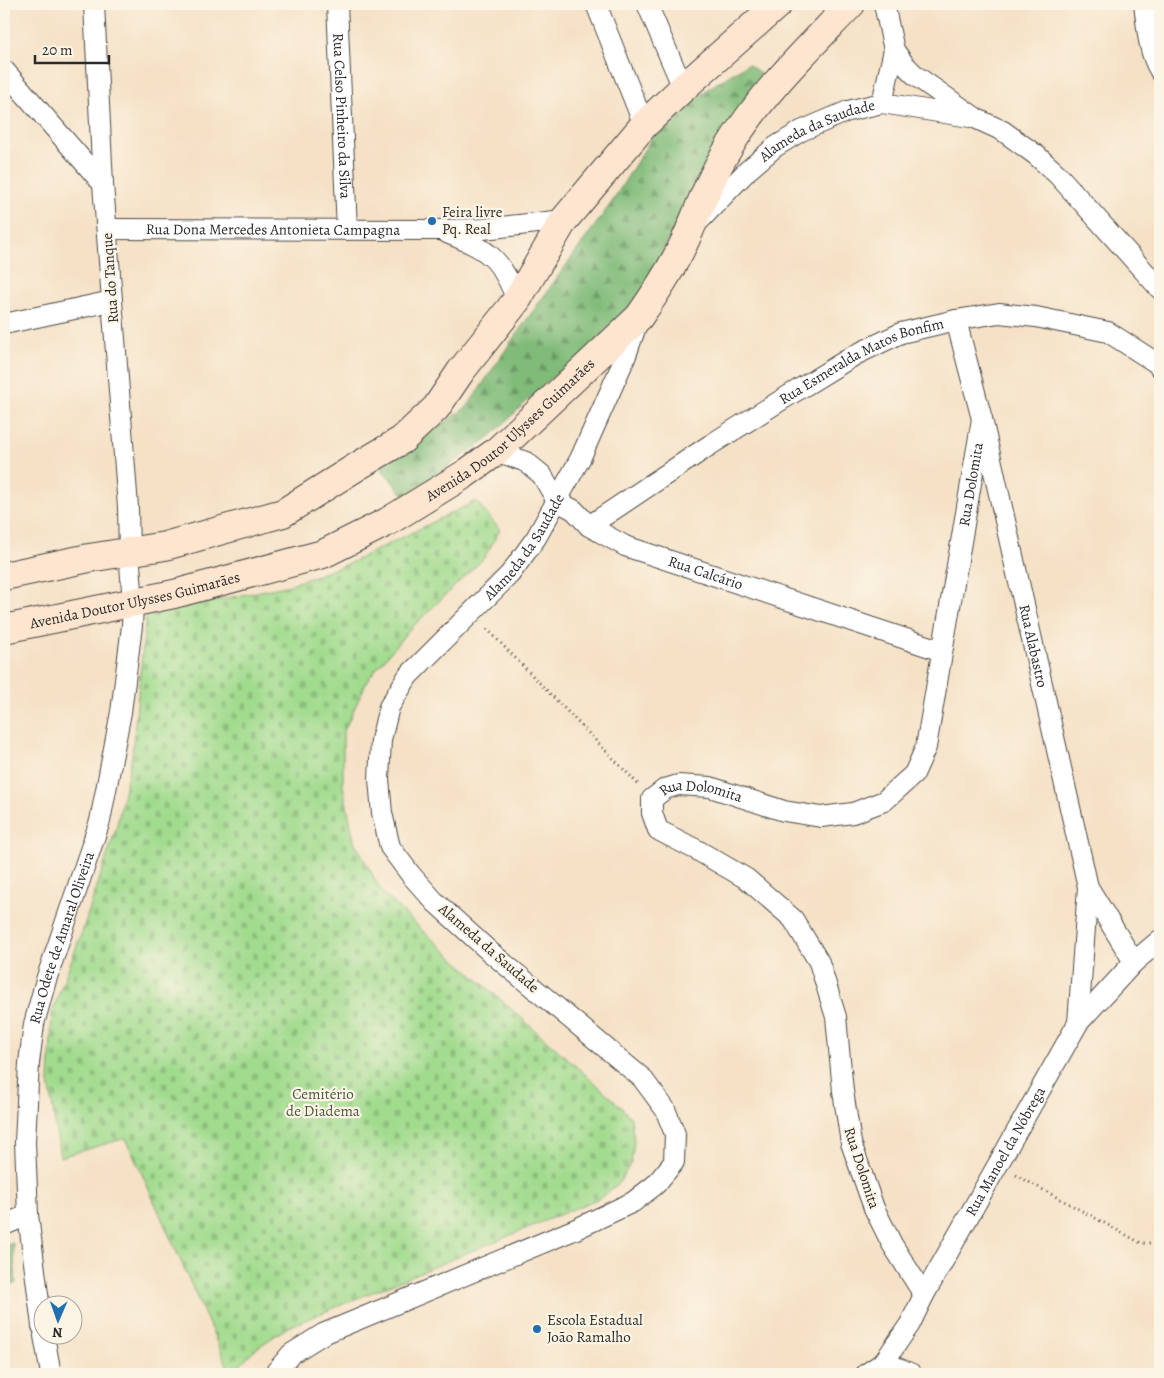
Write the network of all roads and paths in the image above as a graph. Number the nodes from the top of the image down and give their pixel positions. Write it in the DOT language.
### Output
graph roads {
  1 [pos="94,4"];
  2 [pos="338,4"];
  3 [pos="596,4"];
  4 [pos="647,4"];
  5 [pos="778,4"];
  6 [pos="851,4"];
  7 [pos="884,4"];
  8 [pos="1144,4"];
  9 [pos="894,50"];
  10 [pos="4,70"];
  11 [pos="1160,71"];
  12 [pos="683,88"];
  13 [pos="882,103"];
  14 [pos="977,119"];
  15 [pos="644,124"];
  16 [pos="103,184"];
  17 [pos="564,220"];
  18 [pos="107,229"];
  19 [pos="347,230"];
  20 [pos="440,230"];
  21 [pos="688,232"];
  22 [pos="1160,289"];
  23 [pos="517,300"];
  24 [pos="112,301"];
  25 [pos="639,317"];
  26 [pos="956,320"];
  27 [pos="4,324"];
  28 [pos="1160,367"];
  29 [pos="982,419"];
  30 [pos="497,451"];
  31 [pos="557,501"];
  32 [pos="590,526"];
  33 [pos="129,552"];
  34 [pos="4,576"];
  35 [pos="133,603"];
  36 [pos="472,613"];
  37 [pos="4,629"];
  38 [pos="942,651"];
  39 [pos="652,799"];
  40 [pos="1088,887"];
  41 [pos="1160,940"];
  42 [pos="1134,962"];
  43 [pos="1078,1023"];
  44 [pos="997,1164"];
  45 [pos="28,1215"];
  46 [pos="4,1225"];
  47 [pos="1160,1243"];
  48 [pos="924,1294"];
  49 [pos="38,1296"];
  50 [pos="46,1346"];
  51 [pos="884,1362"];
  52 [pos="50,1374"];
  53 [pos="274,1374"];
  54 [pos="866,1374"];
  55 [pos="912,1374"];
  1 -- 16 [label="street, Rua do Tanque"];
  2 -- 19 [label="street, Rua Celso Pinheiro da Silva"];
  3 -- 15 [label="street"];
  4 -- 12 [label="street"];
  5 -- 12 [label="main road"];
  6 -- 21 [label="main road, Avenida Doutor Ulysses Guimarães"];
  7 -- 9 [label="street, Alameda da Saudade"];
  8 -- 11 [label="street"];
  9 -- 13 [label="street"];
  9 -- 14 [label="street, Alameda da Saudade"];
  10 -- 16 [label="street"];
  12 -- 15 [label="main road"];
  13 -- 14 [label="street, Alameda da Saudade"];
  13 -- 21 [label="street, Alameda da Saudade"];
  14 -- 22 [label="street, Alameda da Saudade"];
  15 -- 17 [label="main road"];
  16 -- 18 [label="street, Rua do Tanque"];
  17 -- 20 [label="street, Rua Dona Mercedes Antonieta Campagna"];
  17 -- 23 [label="main road"];
  18 -- 19 [label="street, Rua Dona Mercedes Antonieta Campagna"];
  18 -- 24 [label="street, Rua do Tanque"];
  19 -- 20 [label="street, Rua Dona Mercedes Antonieta Campagna"];
  20 -- 23 [label="street, Rua Dona Mercedes Antonieta Campagna"];
  21 -- 25 [label="main road, Avenida Doutor Ulysses Guimarães"];
  23 -- 33 [label="main road"];
  24 -- 27 [label="street"];
  24 -- 33 [label="street, Rua do Tanque"];
  25 -- 30 [label="main road, Avenida Doutor Ulysses Guimarães"];
  25 -- 31 [label="street, Alameda da Saudade"];
  26 -- 28 [label="street, Rua Esmeralda Matos Bonfim"];
  26 -- 29 [label="street, Rua Alabastro"];
  26 -- 32 [label="street, Rua Esmeralda Matos Bonfim"];
  29 -- 38 [label="street, Rua Dolomita"];
  29 -- 40 [label="street, Rua Alabastro"];
  30 -- 31 [label="street, Rua Calcário"];
  30 -- 35 [label="main road, Avenida Doutor Ulysses Guimarães"];
  31 -- 32 [label="street, Rua Calcário"];
  31 -- 36 [label="street, Alameda da Saudade"];
  32 -- 38 [label="street, Rua Calcário"];
  33 -- 34 [label="main road"];
  33 -- 35 [label="street, Rua Odete de Amaral Oliveira"];
  35 -- 37 [label="main road, Avenida Doutor Ulysses Guimarães"];
  35 -- 45 [label="street, Rua Odete de Amaral Oliveira"];
  36 -- 39 [label="path"];
  36 -- 53 [label="street, Alameda da Saudade"];
  38 -- 39 [label="street, Rua Dolomita"];
  39 -- 48 [label="street, Rua Dolomita"];
  40 -- 42 [label="street, Rua Alabastro"];
  40 -- 43 [label="street"];
  41 -- 42 [label="street, Rua Manoel da Nóbrega"];
  42 -- 43 [label="street, Rua Manoel da Nóbrega"];
  43 -- 44 [label="street, Rua Manoel da Nóbrega"];
  44 -- 47 [label="path"];
  44 -- 48 [label="street, Rua Manoel da Nóbrega"];
  45 -- 46 [label="street"];
  45 -- 49 [label="street, Rua Odete de Amaral Oliveira"];
  48 -- 51 [label="street, Rua Manoel da Nóbrega"];
  50 -- 52 [label="street"];
  51 -- 54 [label="street, Rua Manoel da Nóbrega"];
  51 -- 55 [label="street"];
}
